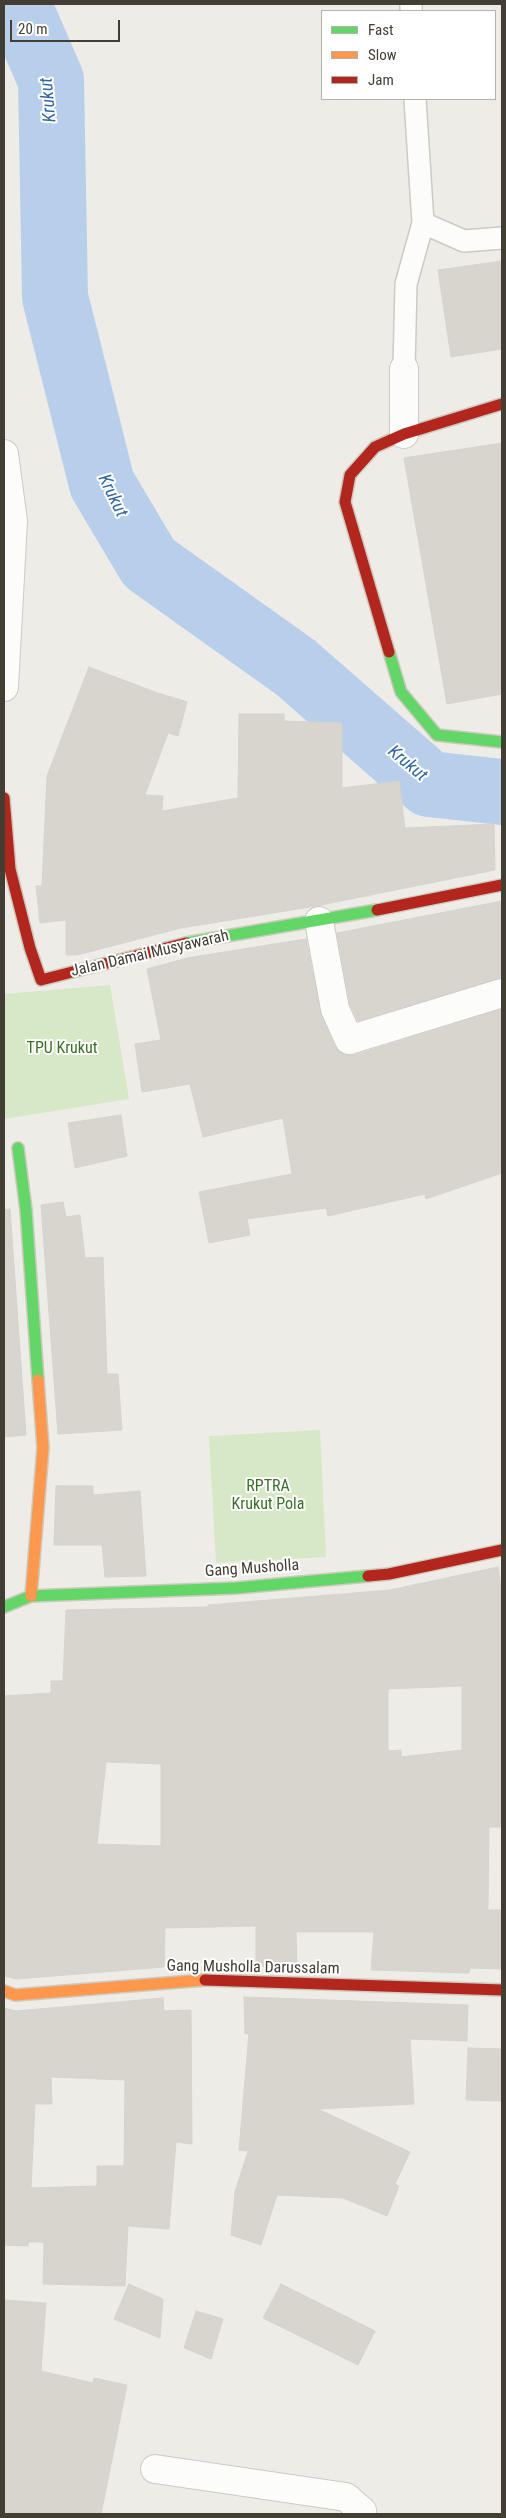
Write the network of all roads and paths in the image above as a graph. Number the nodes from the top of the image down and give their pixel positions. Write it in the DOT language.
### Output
graph roads {
  1 [pos="415,100"];
  2 [pos="423,224"];
  3 [pos="502,238"];
  4 [pos="404,369"];
  5 [pos="502,404"];
  6 [pos="404,434"];
  7 [pos="4,454"];
  8 [pos="8,522"];
  9 [pos="4,687"];
  10 [pos="502,742"];
  11 [pos="4,798"];
  12 [pos="502,885"];
  13 [pos="319,920"];
  14 [pos="502,993"];
  15 [pos="18,1148"];
  16 [pos="502,1550"];
  17 [pos="31,1596"];
  18 [pos="4,1607"];
  19 [pos="502,1990"];
  20 [pos="4,1991"];
  21 [pos="155,2469"];
  22 [pos="361,2514"];
  1 -- 2 [label="lane"];
  2 -- 3 [label="lane"];
  2 -- 4 [label="lane"];
  4 -- 6 [label="street"];
  5 -- 6 [label="street"];
  6 -- 10 [label="street"];
  7 -- 8 [label="street"];
  8 -- 9 [label="street"];
  11 -- 13 [label="street, Jalan Damai Musyawarah"];
  12 -- 13 [label="street, Jalan Damai Musyawarah"];
  13 -- 14 [label="street"];
  15 -- 17 [label="street"];
  16 -- 17 [label="street, Gang Musholla"];
  17 -- 18 [label="street, Gang Musholla"];
  19 -- 20 [label="street, Gang Musholla Darussalam"];
  21 -- 22 [label="street"];
}
